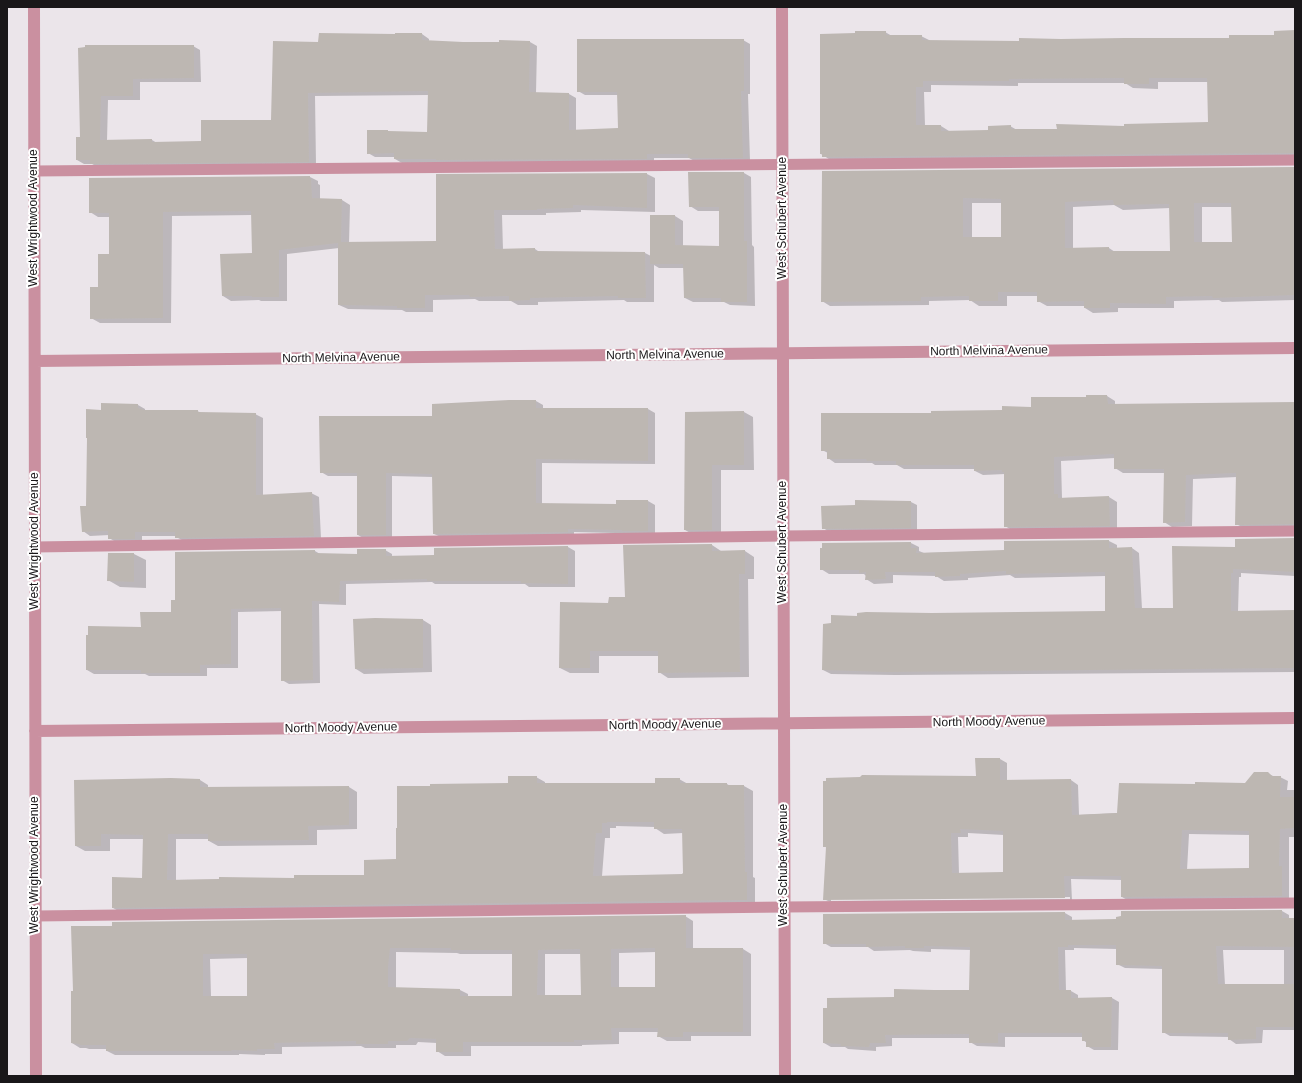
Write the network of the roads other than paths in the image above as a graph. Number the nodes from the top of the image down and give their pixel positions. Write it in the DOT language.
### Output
graph roads {
  1 [pos="34,7"];
  2 [pos="782,7"];
  3 [pos="1295,160"];
  4 [pos="783,165"];
  5 [pos="34,171"];
  6 [pos="1295,348"];
  7 [pos="783,353"];
  8 [pos="35,361"];
  9 [pos="1295,531"];
  10 [pos="783,536"];
  11 [pos="35,546"];
  12 [pos="1295,718"];
  13 [pos="784,724"];
  14 [pos="35,731"];
  15 [pos="1295,903"];
  16 [pos="784,907"];
  17 [pos="36,916"];
  18 [pos="36,1076"];
  19 [pos="785,1076"];
  1 -- 5 [label="street, West Wrightwood Avenue"];
  2 -- 4 [label="street, West Schubert Avenue"];
  3 -- 4 [label="lane"];
  4 -- 5 [label="lane"];
  4 -- 7 [label="street, West Schubert Avenue"];
  5 -- 8 [label="street, West Wrightwood Avenue"];
  6 -- 7 [label="street, North Melvina Avenue"];
  7 -- 8 [label="street, North Melvina Avenue"];
  7 -- 10 [label="street, West Schubert Avenue"];
  8 -- 11 [label="street, West Wrightwood Avenue"];
  9 -- 10 [label="lane"];
  10 -- 11 [label="lane"];
  10 -- 13 [label="street, West Schubert Avenue"];
  11 -- 14 [label="street, West Wrightwood Avenue"];
  12 -- 13 [label="street, North Moody Avenue"];
  13 -- 14 [label="street, North Moody Avenue"];
  13 -- 16 [label="street, West Schubert Avenue"];
  14 -- 17 [label="street, West Wrightwood Avenue"];
  15 -- 16 [label="lane"];
  16 -- 17 [label="lane"];
  16 -- 19 [label="street, West Schubert Avenue"];
  17 -- 18 [label="street, West Wrightwood Avenue"];
}
